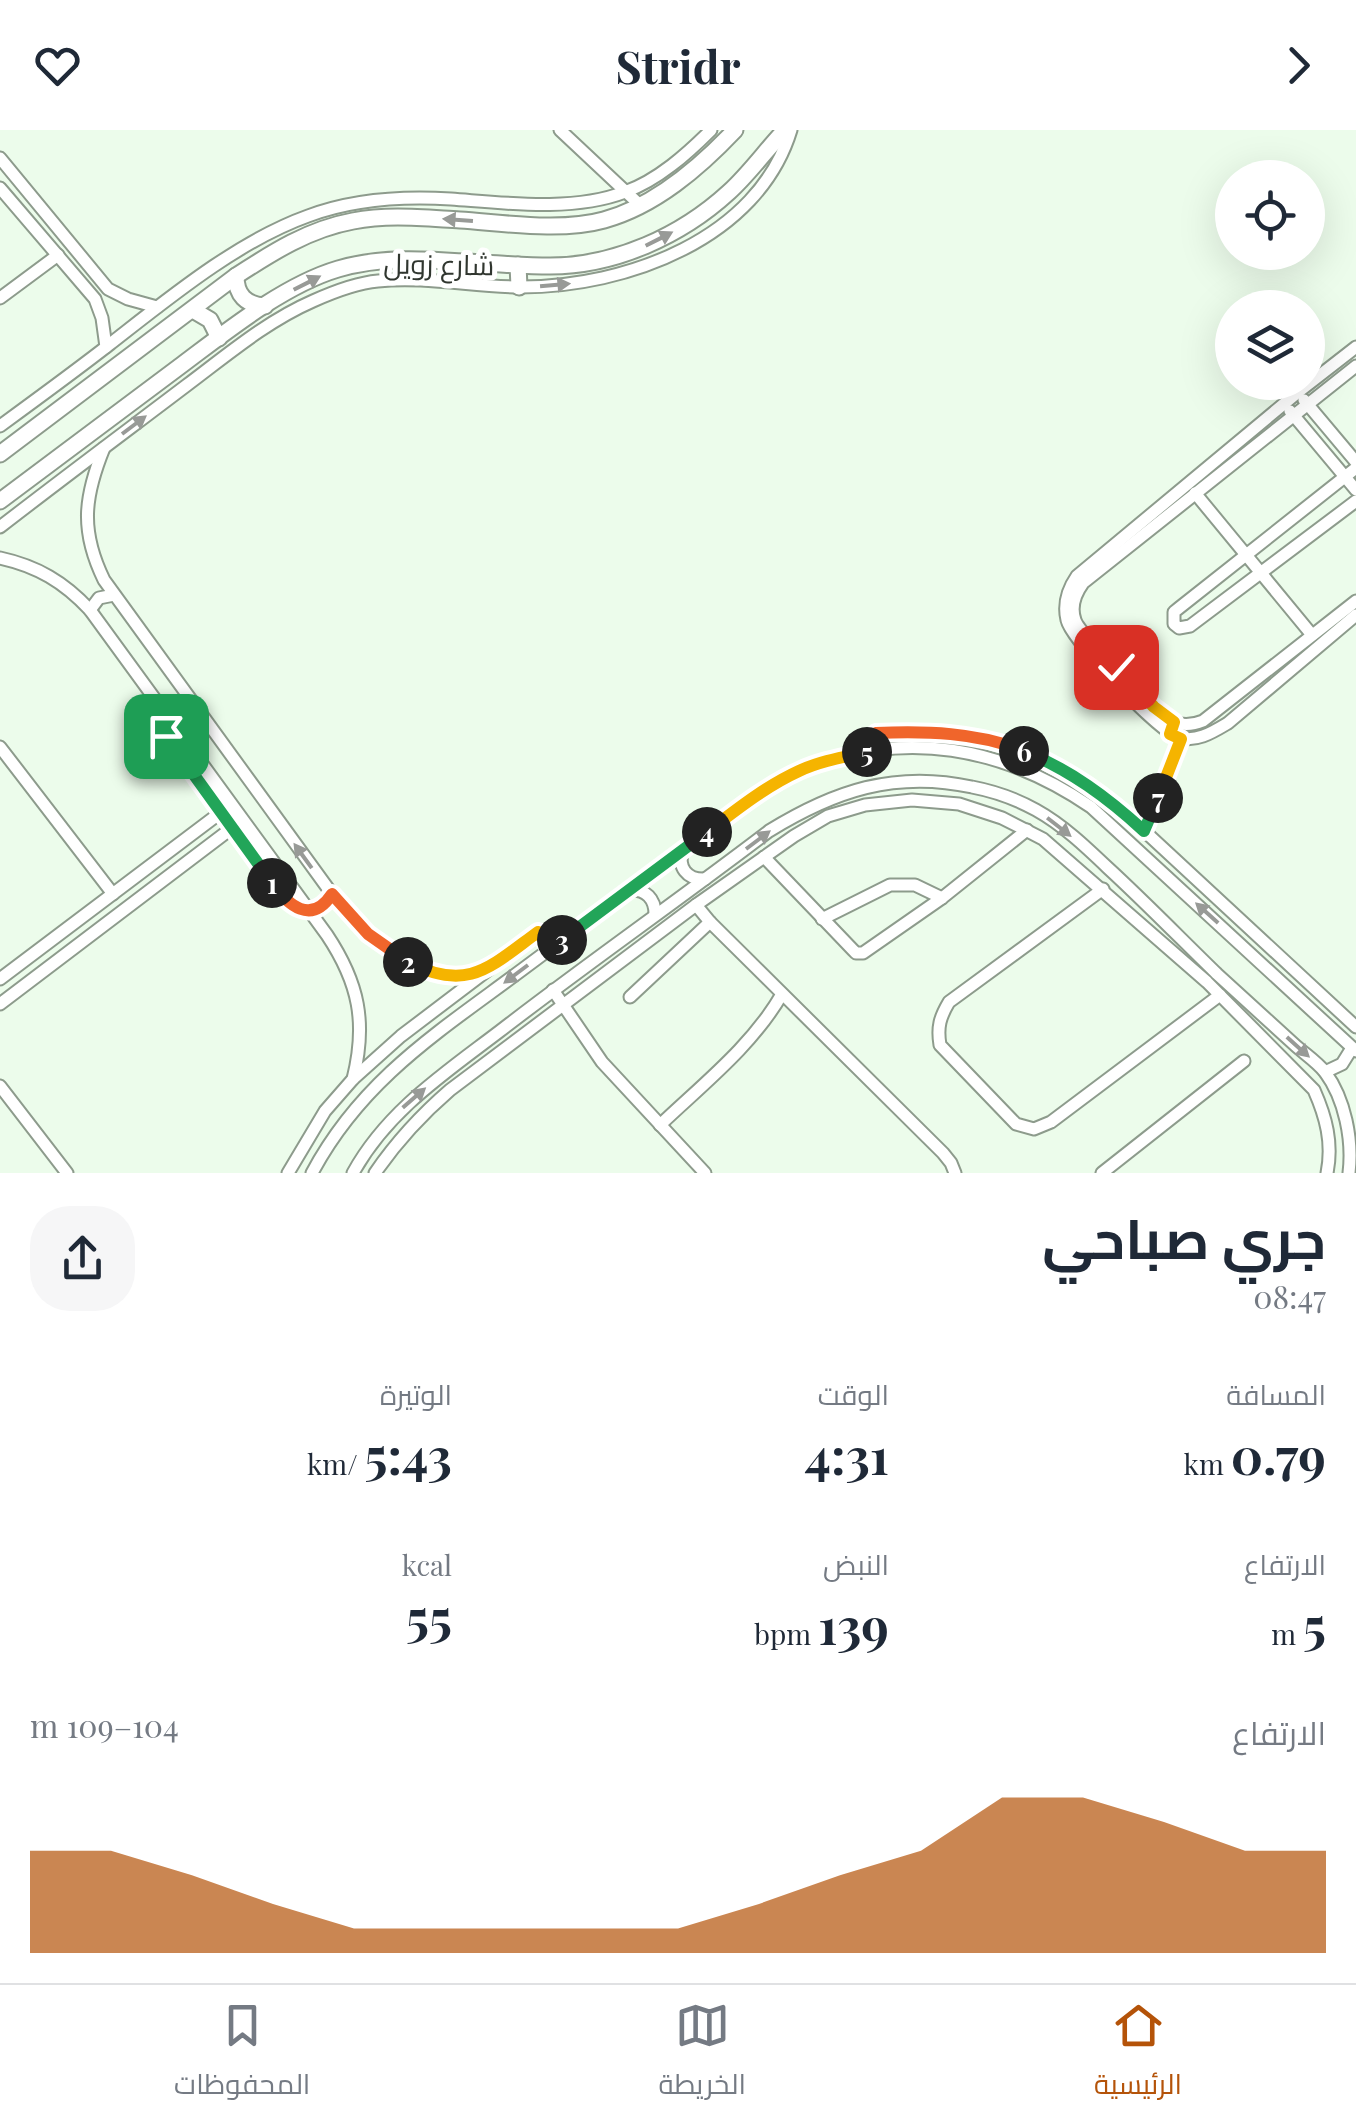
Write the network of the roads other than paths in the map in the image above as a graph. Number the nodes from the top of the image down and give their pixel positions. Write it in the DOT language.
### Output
graph roads {
  1 [pos="560,130"];
  2 [pos="711,130"];
  3 [pos="735,130"];
  4 [pos="788,130"];
  5 [pos="0,158"];
  6 [pos="0,188"];
  7 [pos="626,192"];
  8 [pos="401,198"];
  9 [pos="640,206"];
  10 [pos="401,217"];
  11 [pos="279,227"];
  12 [pos="290,243"];
  13 [pos="58,256"];
  14 [pos="518,265"];
  15 [pos="236,276"];
  16 [pos="519,287"];
  17 [pos="108,289"];
  18 [pos="0,298"];
  19 [pos="95,299"];
  20 [pos="265,306"];
  21 [pos="157,307"];
  22 [pos="193,310"];
  23 [pos="247,318"];
  24 [pos="258,332"];
  25 [pos="219,338"];
  26 [pos="106,347"];
  27 [pos="1356,347"];
  28 [pos="1356,366"];
  29 [pos="1325,371"];
  30 [pos="1289,400"];
  31 [pos="1303,400"];
  32 [pos="1284,404"];
  33 [pos="1307,404"];
  34 [pos="1294,416"];
  35 [pos="0,426"];
  36 [pos="105,447"];
  37 [pos="0,454"];
  38 [pos="1227,461"];
  39 [pos="1356,465"];
  40 [pos="1345,477"];
  41 [pos="1356,490"];
  42 [pos="1195,493"];
  43 [pos="0,501"];
  44 [pos="1356,501"];
  45 [pos="1165,511"];
  46 [pos="0,526"];
  47 [pos="1245,554"];
  48 [pos="0,558"];
  49 [pos="1261,573"];
  50 [pos="114,595"];
  51 [pos="1355,608"];
  52 [pos="90,610"];
  53 [pos="1312,635"];
  54 [pos="1267,680"];
  55 [pos="1218,710"];
  56 [pos="168,716"];
  57 [pos="1204,721"];
  58 [pos="1228,722"];
  59 [pos="1175,732"];
  60 [pos="1210,734"];
  61 [pos="0,747"];
  62 [pos="878,750"];
  63 [pos="220,813"];
  64 [pos="232,828"];
  65 [pos="1028,830"];
  66 [pos="1144,831"];
  67 [pos="683,850"];
  68 [pos="764,857"];
  69 [pos="707,878"];
  70 [pos="1103,889"];
  71 [pos="630,890"];
  72 [pos="113,894"];
  73 [pos="332,894"];
  74 [pos="942,898"];
  75 [pos="696,906"];
  76 [pos="310,911"];
  77 [pos="655,914"];
  78 [pos="822,919"];
  79 [pos="710,922"];
  80 [pos="1246,926"];
  81 [pos="1233,936"];
  82 [pos="550,949"];
  83 [pos="490,967"];
  84 [pos="1212,978"];
  85 [pos="0,980"];
  86 [pos="553,990"];
  87 [pos="782,994"];
  88 [pos="1220,995"];
  89 [pos="630,996"];
  90 [pos="0,1004"];
  91 [pos="565,1004"];
  92 [pos="1356,1026"];
  93 [pos="1354,1049"];
  94 [pos="1244,1061"];
  95 [pos="1324,1072"];
  96 [pos="353,1079"];
  97 [pos="0,1086"];
  98 [pos="660,1125"];
  99 [pos="67,1173"];
  100 [pos="288,1173"];
  101 [pos="312,1173"];
  102 [pos="353,1173"];
  103 [pos="376,1173"];
  104 [pos="704,1173"];
  105 [pos="955,1173"];
  106 [pos="1102,1173"];
  107 [pos="1328,1173"];
  108 [pos="1349,1173"];
  1 -- 7 [label="street"];
  2 -- 7 [label="street"];
  3 -- 9 [label="main road, شارع زويل"];
  14 -- 4 [label="main road, شارع زويل, one-way"];
  16 -- 4 [label="street, one-way"];
  5 -- 17 [label="street"];
  6 -- 13 [label="street"];
  7 -- 8 [label="street"];
  7 -- 9 [label="street"];
  8 -- 10 [label="main road"];
  8 -- 11 [label="street"];
  9 -- 10 [label="main road, شارع زويل, one-way"];
  10 -- 12 [label="main road, شارع زويل"];
  11 -- 12 [label="main road"];
  11 -- 21 [label="street"];
  12 -- 15 [label="main road, شارع زويل"];
  13 -- 18 [label="street"];
  13 -- 19 [label="street"];
  14 -- 16 [label="main road"];
  20 -- 14 [label="main road, شارع زويل, one-way"];
  15 -- 20 [label="main road"];
  15 -- 22 [label="main road, شارع زويل"];
  16 -- 24 [label="street"];
  17 -- 19 [label="street"];
  17 -- 21 [label="street"];
  19 -- 26 [label="street"];
  20 -- 23 [label="main road, شارع زويل"];
  21 -- 26 [label="street"];
  22 -- 25 [label="main road"];
  22 -- 37 [label="main road, شارع زويل"];
  23 -- 24 [label="main road"];
  23 -- 25 [label="main road, شارع زويل"];
  36 -- 24 [label="street, one-way"];
  25 -- 43 [label="main road, شارع زويل"];
  26 -- 35 [label="street"];
  27 -- 29 [label="street"];
  28 -- 33 [label="street"];
  30 -- 32 [label="street"];
  31 -- 33 [label="street"];
  32 -- 34 [label="street"];
  32 -- 38 [label="street"];
  33 -- 34 [label="street"];
  33 -- 39 [label="street"];
  34 -- 38 [label="street"];
  34 -- 40 [label="street"];
  36 -- 46 [label="street"];
  36 -- 50 [label="street"];
  38 -- 42 [label="street"];
  38 -- 45 [label="street"];
  39 -- 40 [label="street"];
  40 -- 41 [label="street"];
  40 -- 47 [label="street"];
  42 -- 45 [label="street"];
  42 -- 47 [label="street"];
  44 -- 49 [label="street"];
  45 -- 59 [label="street"];
  47 -- 49 [label="street"];
  47 -- 49 [label="street"];
  48 -- 52 [label="street"];
  49 -- 53 [label="street"];
  50 -- 52 [label="street"];
  73 -- 50 [label="street, one-way"];
  51 -- 53 [label="street"];
  51 -- 54 [label="street"];
  52 -- 56 [label="street"];
  53 -- 54 [label="street"];
  54 -- 55 [label="street"];
  54 -- 58 [label="street"];
  55 -- 57 [label="street"];
  55 -- 58 [label="street"];
  56 -- 63 [label="street"];
  56 -- 76 [label="street"];
  57 -- 59 [label="street"];
  57 -- 60 [label="street"];
  58 -- 60 [label="street"];
  59 -- 60 [label="street"];
  59 -- 66 [label="street"];
  61 -- 72 [label="street"];
  62 -- 66 [label="street"];
  62 -- 67 [label="street"];
  81 -- 62 [label="street, one-way"];
  63 -- 64 [label="street"];
  63 -- 72 [label="street"];
  64 -- 76 [label="street"];
  64 -- 90 [label="street"];
  65 -- 68 [label="street"];
  65 -- 70 [label="street"];
  65 -- 74 [label="street"];
  66 -- 80 [label="street"];
  67 -- 69 [label="street"];
  67 -- 71 [label="street"];
  68 -- 75 [label="street"];
  68 -- 78 [label="street"];
  69 -- 77 [label="street"];
  69 -- 84 [label="street, one-way"];
  70 -- 84 [label="street"];
  70 -- 88 [label="street"];
  71 -- 77 [label="street"];
  71 -- 82 [label="street"];
  72 -- 85 [label="street"];
  73 -- 76 [label="street"];
  73 -- 83 [label="street"];
  74 -- 78 [label="street"];
  74 -- 78 [label="street"];
  75 -- 79 [label="street"];
  75 -- 91 [label="street"];
  76 -- 96 [label="street"];
  77 -- 86 [label="street"];
  79 -- 87 [label="street"];
  79 -- 89 [label="street"];
  80 -- 81 [label="street"];
  80 -- 92 [label="street"];
  81 -- 93 [label="street"];
  82 -- 83 [label="street"];
  82 -- 101 [label="street, one-way"];
  83 -- 96 [label="street"];
  84 -- 88 [label="street"];
  84 -- 95 [label="street, one-way"];
  86 -- 91 [label="street"];
  102 -- 86 [label="street, one-way"];
  87 -- 98 [label="street"];
  87 -- 105 [label="street"];
  88 -- 107 [label="street"];
  91 -- 98 [label="street"];
  91 -- 103 [label="street"];
  93 -- 95 [label="street"];
  94 -- 106 [label="street"];
  95 -- 108 [label="street"];
  96 -- 100 [label="street"];
  97 -- 99 [label="street"];
  98 -- 104 [label="street"];
}
